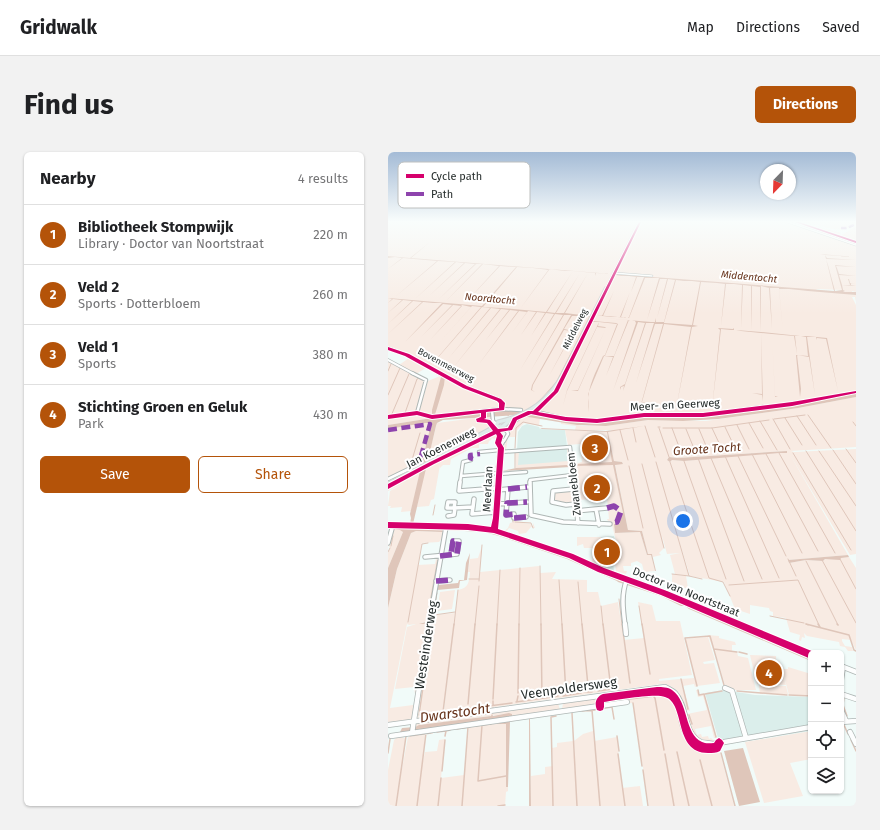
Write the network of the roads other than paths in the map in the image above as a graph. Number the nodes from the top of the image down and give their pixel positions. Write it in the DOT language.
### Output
graph roads {
  1 [pos="623,253"];
  2 [pos="613,273"];
  3 [pos="652,276"];
  4 [pos="388,348"];
  5 [pos="388,360"];
  6 [pos="763,407"];
  7 [pos="502,408"];
  8 [pos="520,410"];
  9 [pos="492,411"];
  10 [pos="526,412"];
  11 [pos="417,413"];
  12 [pos="520,415"];
  13 [pos="388,418"];
  14 [pos="502,426"];
  15 [pos="500,450"];
  16 [pos="479,452"];
  17 [pos="471,460"];
  18 [pos="419,464"];
  19 [pos="526,472"];
  20 [pos="499,474"];
  21 [pos="573,475"];
  22 [pos="461,476"];
  23 [pos="388,480"];
  24 [pos="388,484"];
  25 [pos="527,487"];
  26 [pos="498,489"];
  27 [pos="508,489"];
  28 [pos="574,489"];
  29 [pos="474,499"];
  30 [pos="527,502"];
  31 [pos="507,503"];
  32 [pos="497,504"];
  33 [pos="576,504"];
  34 [pos="473,507"];
  35 [pos="607,508"];
  36 [pos="596,509"];
  37 [pos="576,510"];
  38 [pos="496,512"];
  39 [pos="448,516"];
  40 [pos="526,517"];
  41 [pos="578,523"];
  42 [pos="610,524"];
  43 [pos="388,525"];
  44 [pos="599,525"];
  45 [pos="392,527"];
  46 [pos="446,528"];
  47 [pos="494,530"];
  48 [pos="388,543"];
  49 [pos="451,554"];
  50 [pos="440,556"];
  51 [pos="425,557"];
  52 [pos="450,580"];
  53 [pos="626,581"];
  54 [pos="436,582"];
  55 [pos="626,634"];
  56 [pos="808,654"];
  57 [pos="844,670"];
  58 [pos="856,672"];
  59 [pos="725,688"];
  60 [pos="844,695"];
  61 [pos="856,699"];
  62 [pos="627,702"];
  63 [pos="414,721"];
  64 [pos="844,721"];
  65 [pos="856,721"];
  66 [pos="388,725"];
  67 [pos="808,728"];
  68 [pos="412,730"];
  69 [pos="850,732"];
  70 [pos="391,736"];
  71 [pos="746,738"];
  72 [pos="856,744"];
  1 -- 2 [label="main road, Middelweg"];
  2 -- 3 [label="street"];
  2 -- 10 [label="main road, Middelweg"];
  4 -- 7 [label="street, Bovenmeerweg"];
  5 -- 11 [label="street"];
  6 -- 10 [label="street, Meer- en Geerweg"];
  7 -- 8 [label="street"];
  7 -- 9 [label="street"];
  9 -- 11 [label="street"];
  9 -- 14 [label="street, Meerlaan"];
  10 -- 12 [label="main road, Middelweg"];
  11 -- 13 [label="street"];
  12 -- 14 [label="main road, Middelweg"];
  12 -- 14 [label="street"];
  14 -- 15 [label="street, Meerlaan"];
  14 -- 24 [label="main road, Jan Koenenweg"];
  15 -- 16 [label="street"];
  15 -- 20 [label="street, Meerlaan"];
  15 -- 21 [label="street, Zwanebloem"];
  17 -- 22 [label="street"];
  18 -- 23 [label="street, Jan Koenenweg"];
  19 -- 20 [label="street"];
  20 -- 22 [label="street"];
  20 -- 26 [label="street, Meerlaan"];
  21 -- 28 [label="street, Zwanebloem"];
  21 -- 41 [label="street"];
  22 -- 26 [label="street"];
  25 -- 27 [label="street"];
  26 -- 27 [label="street"];
  26 -- 32 [label="street, Meerlaan"];
  27 -- 31 [label="street"];
  28 -- 33 [label="street, Zwanebloem"];
  28 -- 33 [label="street"];
  29 -- 34 [label="street"];
  30 -- 31 [label="street"];
  31 -- 32 [label="street"];
  31 -- 40 [label="street"];
  32 -- 38 [label="street, Meerlaan"];
  33 -- 37 [label="street, Zwanebloem"];
  34 -- 38 [label="street"];
  34 -- 39 [label="street"];
  35 -- 36 [label="street"];
  36 -- 37 [label="street"];
  36 -- 44 [label="street"];
  37 -- 41 [label="street, Zwanebloem"];
  38 -- 47 [label="street, Meerlaan"];
  41 -- 44 [label="street"];
  42 -- 44 [label="street"];
  43 -- 45 [label="street, Doctor van Noortstraat"];
  45 -- 46 [label="street, Doctor van Noortstraat"];
  45 -- 48 [label="street"];
  46 -- 47 [label="street, Doctor van Noortstraat"];
  46 -- 50 [label="street, Westeinderweg"];
  47 -- 53 [label="street, Doctor van Noortstraat"];
  49 -- 50 [label="street"];
  50 -- 51 [label="street"];
  50 -- 54 [label="street, Westeinderweg"];
  52 -- 54 [label="street"];
  53 -- 55 [label="street"];
  53 -- 56 [label="street, Doctor van Noortstraat"];
  54 -- 63 [label="street, Westeinderweg"];
  57 -- 58 [label="street"];
  59 -- 71 [label="street"];
  60 -- 61 [label="street"];
  62 -- 68 [label="street"];
  63 -- 66 [label="street, Veenpoldersweg"];
  63 -- 68 [label="street, Westeinderweg"];
  63 -- 71 [label="street, Veenpoldersweg"];
  64 -- 65 [label="street"];
  67 -- 71 [label="street, Veenpoldersweg"];
  68 -- 70 [label="street"];
  69 -- 72 [label="street"];
}
